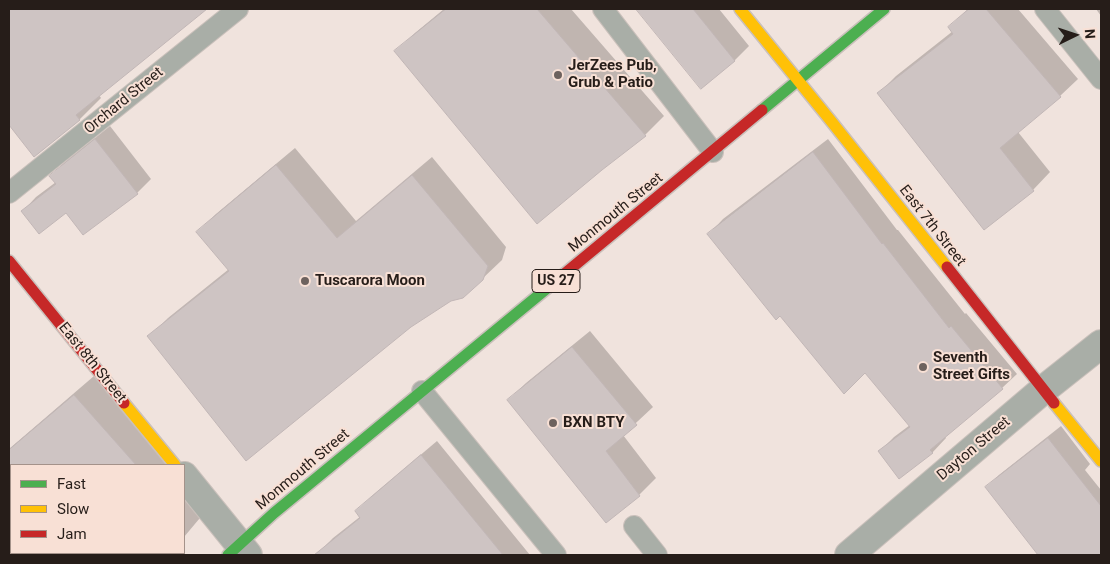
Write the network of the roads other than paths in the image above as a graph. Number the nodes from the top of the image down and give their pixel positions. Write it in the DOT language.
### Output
graph roads {
  1 [pos="238,9"];
  2 [pos="603,9"];
  3 [pos="740,9"];
  4 [pos="884,9"];
  5 [pos="1045,9"];
  6 [pos="1101,79"];
  7 [pos="800,80"];
  8 [pos="713,152"];
  9 [pos="9,193"];
  10 [pos="9,261"];
  11 [pos="1101,344"];
  12 [pos="1043,390"];
  13 [pos="422,391"];
  14 [pos="1101,461"];
  15 [pos="174,464"];
  16 [pos="185,477"];
  17 [pos="634,526"];
  18 [pos="238,551"];
  19 [pos="852,554"];
  20 [pos="556,555"];
  21 [pos="657,555"];
  1 -- 9 [label="lane, Orchard Street"];
  2 -- 8 [label="lane"];
  3 -- 7 [label="street, East 7th Street"];
  4 -- 7 [label="street, Monmouth Street / US 27"];
  5 -- 6 [label="lane"];
  7 -- 8 [label="street, Monmouth Street / US 27"];
  7 -- 12 [label="street, East 7th Street"];
  8 -- 13 [label="street, Monmouth Street / US 27"];
  10 -- 15 [label="street, East 8th Street"];
  11 -- 12 [label="street, Dayton Street"];
  12 -- 14 [label="street, East 7th Street"];
  12 -- 19 [label="street, Dayton Street"];
  13 -- 18 [label="street, Monmouth Street / US 27"];
  13 -- 20 [label="lane"];
  16 -- 18 [label="street"];
  17 -- 21 [label="lane"];
}
